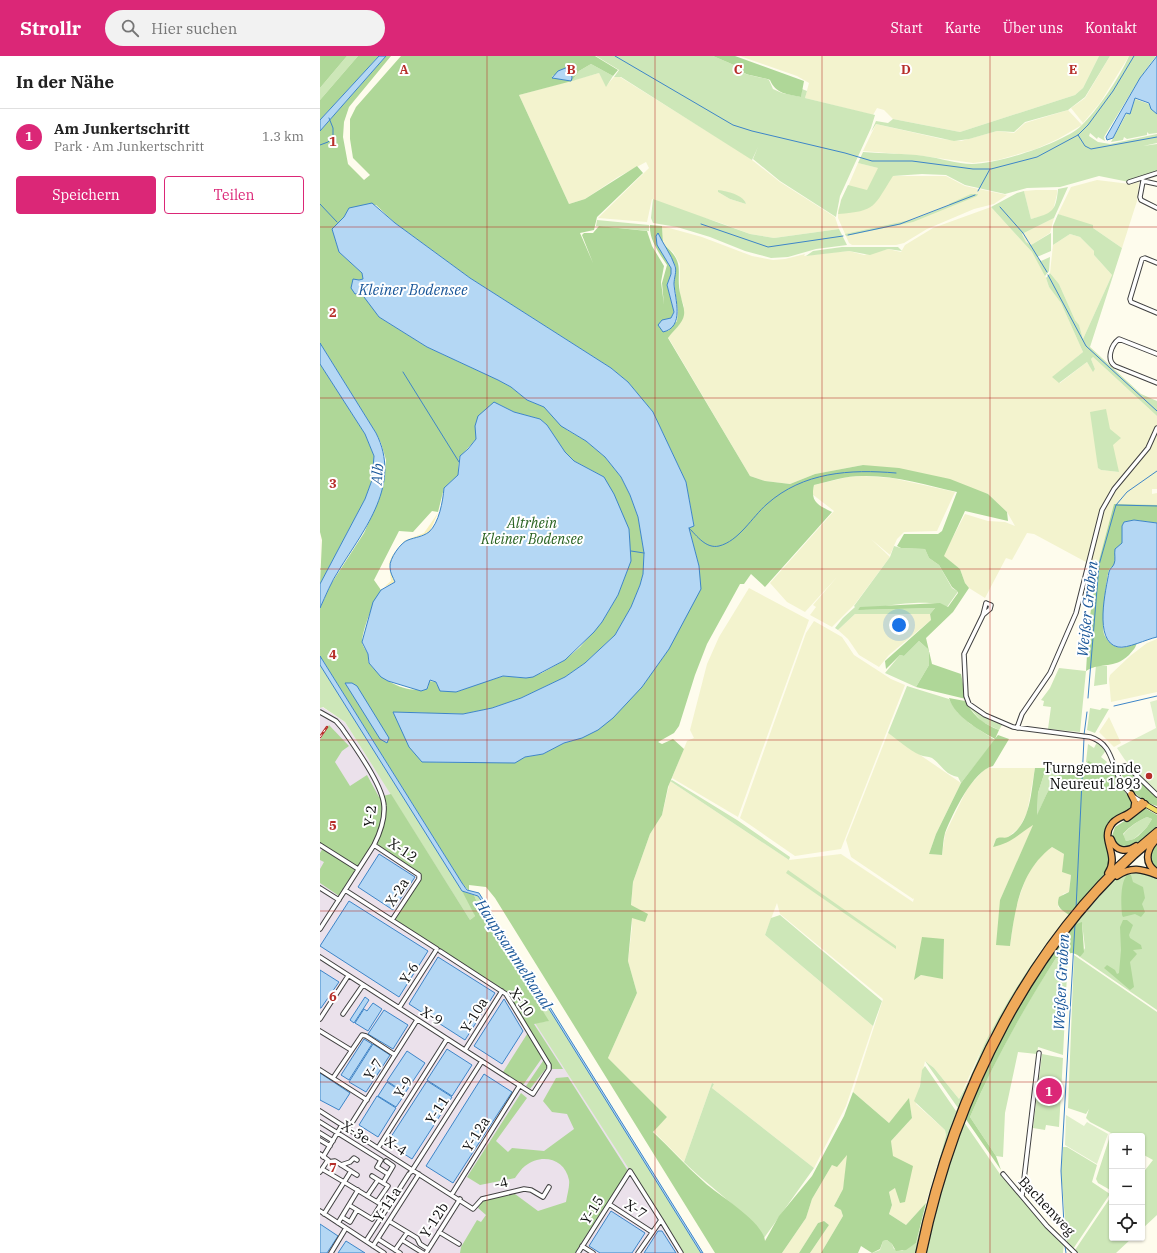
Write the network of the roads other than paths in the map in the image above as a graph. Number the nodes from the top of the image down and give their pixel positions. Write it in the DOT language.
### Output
graph roads {
  1 [pos="1157,173"];
  2 [pos="1129,182"];
  3 [pos="1157,184"];
  4 [pos="1157,208"];
  5 [pos="1157,263"];
  6 [pos="1157,313"];
  7 [pos="1157,354"];
  8 [pos="1157,384"];
  9 [pos="1157,428"];
  10 [pos="983,615"];
  11 [pos="320,712"];
  12 [pos="1017,728"];
  13 [pos="1116,768"];
  14 [pos="1131,794"];
  15 [pos="1157,795"];
  16 [pos="1143,803"];
  17 [pos="1134,809"];
  18 [pos="1157,811"];
  19 [pos="1157,831"];
  20 [pos="1157,837"];
  21 [pos="1146,840"];
  22 [pos="374,844"];
  23 [pos="320,845"];
  24 [pos="358,869"];
  25 [pos="1157,874"];
  26 [pos="419,875"];
  27 [pos="1104,884"];
  28 [pos="320,888"];
  29 [pos="345,890"];
  30 [pos="339,900"];
  31 [pos="392,920"];
  32 [pos="320,929"];
  33 [pos="438,950"];
  34 [pos="320,957"];
  35 [pos="348,976"];
  36 [pos="363,985"];
  37 [pos="502,991"];
  38 [pos="399,1008"];
  39 [pos="343,1014"];
  40 [pos="320,1019"];
  41 [pos="418,1020"];
  42 [pos="320,1031"];
  43 [pos="447,1039"];
  44 [pos="351,1050"];
  45 [pos="465,1050"];
  46 [pos="1039,1053"];
  47 [pos="395,1055"];
  48 [pos="482,1061"];
  49 [pos="320,1070"];
  50 [pos="333,1078"];
  51 [pos="520,1085"];
  52 [pos="533,1094"];
  53 [pos="367,1100"];
  54 [pos="320,1111"];
  55 [pos="320,1122"];
  56 [pos="342,1126"];
  57 [pos="348,1129"];
  58 [pos="320,1133"];
  59 [pos="338,1133"];
  60 [pos="320,1140"];
  61 [pos="333,1141"];
  62 [pos="330,1146"];
  63 [pos="378,1148"];
  64 [pos="322,1156"];
  65 [pos="357,1160"];
  66 [pos="328,1161"];
  67 [pos="386,1161"];
  68 [pos="341,1165"];
  69 [pos="321,1170"];
  70 [pos="351,1171"];
  71 [pos="410,1172"];
  72 [pos="388,1174"];
  73 [pos="418,1174"];
  74 [pos="1003,1174"];
  75 [pos="357,1176"];
  76 [pos="372,1176"];
  77 [pos="378,1180"];
  78 [pos="344,1182"];
  79 [pos="383,1183"];
  80 [pos="549,1187"];
  81 [pos="358,1190"];
  82 [pos="452,1194"];
  83 [pos="367,1196"];
  84 [pos="1022,1196"];
  85 [pos="460,1200"];
  86 [pos="379,1203"];
  87 [pos="609,1204"];
  88 [pos="349,1205"];
  89 [pos="387,1208"];
  90 [pos="357,1210"];
  91 [pos="320,1211"];
  92 [pos="324,1214"];
  93 [pos="342,1216"];
  94 [pos="372,1219"];
  95 [pos="389,1221"];
  96 [pos="660,1221"];
  97 [pos="338,1223"];
  98 [pos="377,1224"];
  99 [pos="346,1228"];
  100 [pos="439,1232"];
  101 [pos="652,1232"];
  102 [pos="407,1233"];
  103 [pos="378,1239"];
  104 [pos="402,1240"];
  105 [pos="366,1241"];
  106 [pos="458,1244"];
  107 [pos="373,1246"];
  108 [pos="582,1246"];
  109 [pos="395,1250"];
  110 [pos="426,1252"];
  111 [pos="922,1252"];
  112 [pos="331,1253"];
  113 [pos="384,1253"];
  114 [pos="400,1253"];
  115 [pos="578,1253"];
  116 [pos="593,1253"];
  117 [pos="638,1253"];
  118 [pos="681,1253"];
  119 [pos="1075,1253"];
  1 -- 2 [label="street"];
  3 -- 4 [label="street"];
  5 -- 6 [label="street"];
  7 -- 8 [label="street"];
  9 -- 12 [label="street"];
  10 -- 12 [label="street"];
  11 -- 22 [label="street, Y-2"];
  12 -- 13 [label="street"];
  13 -- 14 [label="street"];
  13 -- 15 [label="street"];
  14 -- 16 [label="street"];
  14 -- 17 [label="highway"];
  16 -- 17 [label="highway"];
  16 -- 18 [label="main road"];
  16 -- 21 [label="highway"];
  17 -- 27 [label="highway"];
  19 -- 21 [label="highway"];
  20 -- 25 [label="highway"];
  20 -- 27 [label="highway"];
  21 -- 27 [label="highway"];
  22 -- 24 [label="street, Y-2"];
  22 -- 26 [label="street, X-12"];
  23 -- 24 [label="street"];
  24 -- 29 [label="street, Y-2"];
  25 -- 27 [label="highway"];
  26 -- 31 [label="street, X-2a"];
  27 -- 111 [label="highway"];
  28 -- 30 [label="street"];
  29 -- 30 [label="street, Y-2"];
  29 -- 31 [label="street, X-10"];
  30 -- 32 [label="street, Y-2"];
  31 -- 33 [label="street, X-10"];
  33 -- 37 [label="street, X-10"];
  33 -- 38 [label="street, Y-6"];
  34 -- 35 [label="street, X-9"];
  35 -- 36 [label="street, X-9"];
  35 -- 40 [label="street"];
  36 -- 38 [label="street, X-9"];
  36 -- 39 [label="street"];
  37 -- 45 [label="street, Y-10a"];
  37 -- 52 [label="street, X-10"];
  38 -- 41 [label="street, X-9"];
  41 -- 43 [label="street, X-9"];
  41 -- 47 [label="street, Y-7"];
  42 -- 44 [label="street"];
  43 -- 45 [label="street, X-9"];
  43 -- 63 [label="street, Y-9"];
  44 -- 47 [label="street"];
  44 -- 50 [label="street"];
  45 -- 48 [label="street, X-9"];
  46 -- 84 [label="street"];
  47 -- 53 [label="street, Y-7"];
  48 -- 51 [label="street, X-9"];
  48 -- 71 [label="street, Y-11"];
  49 -- 50 [label="street"];
  50 -- 53 [label="street"];
  51 -- 52 [label="street, X-9"];
  51 -- 82 [label="street, Y-12a"];
  53 -- 57 [label="street, Y-7"];
  54 -- 56 [label="street, X-4"];
  55 -- 59 [label="street, X-3e"];
  56 -- 57 [label="street, X-4"];
  56 -- 59 [label="street"];
  57 -- 63 [label="street, X-4"];
  58 -- 61 [label="street"];
  59 -- 61 [label="street"];
  59 -- 72 [label="street, X-3e"];
  60 -- 62 [label="street"];
  61 -- 62 [label="street"];
  62 -- 64 [label="street"];
  63 -- 71 [label="street, X-4"];
  64 -- 66 [label="street"];
  65 -- 68 [label="street"];
  66 -- 68 [label="street"];
  66 -- 69 [label="street"];
  67 -- 72 [label="street"];
  68 -- 70 [label="street"];
  69 -- 78 [label="street"];
  70 -- 75 [label="street"];
  70 -- 78 [label="street"];
  71 -- 73 [label="street, X-4"];
  71 -- 89 [label="street, Y-11"];
  72 -- 79 [label="street"];
  73 -- 82 [label="street, X-4"];
  73 -- 95 [label="street, Y-11a"];
  74 -- 84 [label="street, Bachenweg"];
  76 -- 77 [label="street"];
  77 -- 79 [label="street"];
  77 -- 83 [label="street"];
  78 -- 81 [label="street"];
  78 -- 92 [label="street"];
  79 -- 86 [label="street"];
  80 -- 85 [label="street, -4"];
  81 -- 83 [label="street"];
  81 -- 88 [label="street"];
  82 -- 85 [label="street, X-4"];
  83 -- 86 [label="street"];
  84 -- 119 [label="street, Bachenweg"];
  85 -- 100 [label="street, Y-12b"];
  86 -- 89 [label="street"];
  86 -- 94 [label="street"];
  87 -- 96 [label="street, Y-15"];
  87 -- 101 [label="street, X-7"];
  87 -- 108 [label="street, Y-15"];
  88 -- 90 [label="street"];
  88 -- 93 [label="street"];
  89 -- 98 [label="street, Y-11"];
  90 -- 93 [label="street"];
  90 -- 94 [label="street"];
  91 -- 92 [label="street"];
  92 -- 97 [label="street"];
  93 -- 97 [label="street"];
  94 -- 98 [label="street"];
  95 -- 102 [label="street"];
  95 -- 103 [label="street, Y-11a"];
  96 -- 101 [label="street"];
  96 -- 118 [label="street"];
  97 -- 99 [label="street"];
  98 -- 105 [label="street, Y-11"];
  99 -- 105 [label="street"];
  99 -- 112 [label="street"];
  100 -- 106 [label="street"];
  100 -- 110 [label="street, Y-12b"];
  101 -- 117 [label="street"];
  102 -- 104 [label="street"];
  102 -- 110 [label="street"];
  103 -- 107 [label="street, Y-11a"];
  103 -- 109 [label="street"];
  104 -- 109 [label="street"];
  104 -- 110 [label="street"];
  105 -- 107 [label="street"];
  107 -- 113 [label="street"];
  108 -- 115 [label="street, Y-15"];
  108 -- 116 [label="street"];
  109 -- 114 [label="street"];
}
